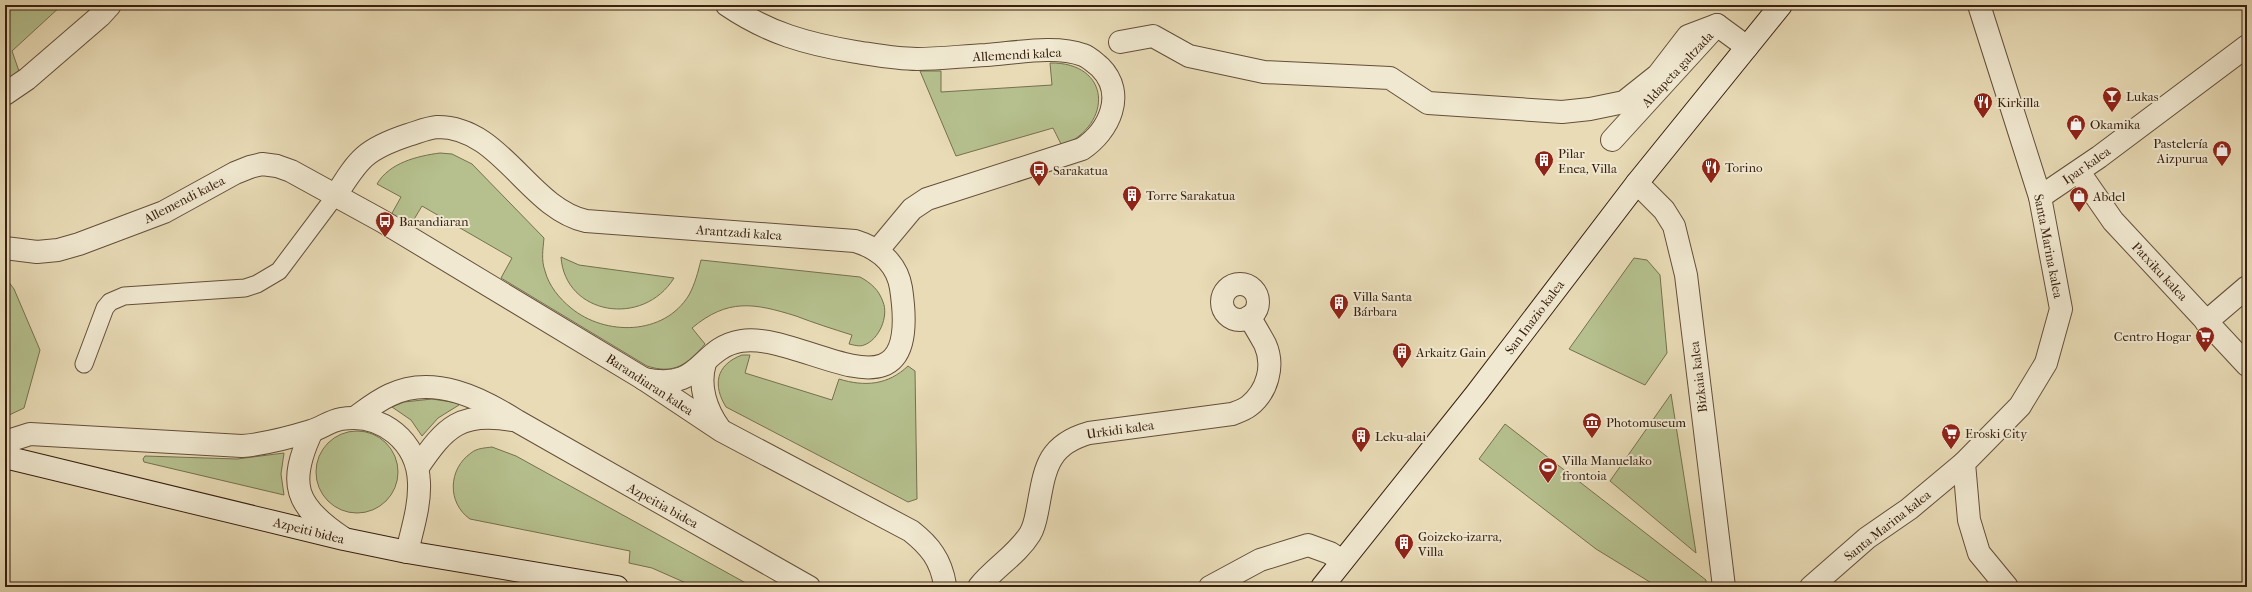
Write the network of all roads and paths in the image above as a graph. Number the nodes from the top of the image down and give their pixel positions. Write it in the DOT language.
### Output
graph roads {
  1 [pos="110,5"];
  2 [pos="726,5"];
  3 [pos="1781,5"];
  4 [pos="1979,5"];
  5 [pos="1717,25"];
  6 [pos="1120,42"];
  7 [pos="2247,46"];
  8 [pos="1747,47"];
  9 [pos="5,94"];
  10 [pos="1612,140"];
  11 [pos="2078,172"];
  12 [pos="1637,183"];
  13 [pos="336,195"];
  14 [pos="2040,197"];
  15 [pos="5,248"];
  16 [pos="877,251"];
  17 [pos="2247,287"];
  18 [pos="1250,317"];
  19 [pos="2206,322"];
  20 [pos="84,364"];
  21 [pos="705,364"];
  22 [pos="2247,366"];
  23 [pos="644,379"];
  24 [pos="356,417"];
  25 [pos="517,421"];
  26 [pos="312,431"];
  27 [pos="722,431"];
  28 [pos="5,442"];
  29 [pos="5,457"];
  30 [pos="1964,463"];
  31 [pos="418,467"];
  32 [pos="344,539"];
  33 [pos="407,552"];
  34 [pos="1342,560"];
  35 [pos="949,586"];
  36 [pos="617,587"];
  37 [pos="809,587"];
  38 [pos="979,587"];
  39 [pos="1210,587"];
  40 [pos="1322,587"];
  41 [pos="1724,587"];
  42 [pos="1811,587"];
  43 [pos="2007,587"];
  1 -- 9 [label="street"];
  2 -- 16 [label="street, Allemendi kalea"];
  3 -- 8 [label="street, San Inazio kalea"];
  4 -- 14 [label="street, Santa Marina kalea"];
  5 -- 6 [label="street"];
  5 -- 8 [label="street, Aldapeta galtzada"];
  5 -- 10 [label="street, Aldapeta galtzada"];
  7 -- 11 [label="street, Ipar kalea"];
  8 -- 12 [label="street, San Inazio kalea"];
  11 -- 14 [label="street, Ipar kalea"];
  11 -- 19 [label="street, Patxiku kalea"];
  12 -- 34 [label="street, San Inazio kalea"];
  12 -- 41 [label="street, Bizkaia kalea"];
  13 -- 15 [label="street, Allemendi kalea"];
  13 -- 16 [label="street, Arantzadi kalea"];
  13 -- 20 [label="lane"];
  13 -- 23 [label="street, Barandiaran kalea"];
  14 -- 30 [label="street, Santa Marina kalea"];
  16 -- 21 [label="street, Arantzadi kalea"];
  17 -- 19 [label="street"];
  18 -- 38 [label="street, Urkidi kalea"];
  19 -- 22 [label="street, Patxiku kalea"];
  21 -- 23 [label="street, Arantzadi kalea"];
  21 -- 27 [label="street"];
  23 -- 27 [label="street, Barandiaran kalea"];
  24 -- 25 [label="street, Azpeitia bidea"];
  24 -- 26 [label="street"];
  24 -- 31 [label="street"];
  25 -- 31 [label="street"];
  25 -- 37 [label="street, Azpeitia bidea"];
  26 -- 28 [label="street"];
  26 -- 32 [label="street"];
  27 -- 35 [label="street, Barandiaran kalea"];
  29 -- 32 [label="street, Azpeiti bidea"];
  30 -- 42 [label="street, Santa Marina kalea"];
  30 -- 43 [label="street"];
  31 -- 33 [label="street"];
  32 -- 33 [label="street, Azpeiti bidea"];
  33 -- 36 [label="street, Azpeiti bidea"];
  34 -- 39 [label="street"];
  34 -- 40 [label="street, San Inazio kalea"];
}
